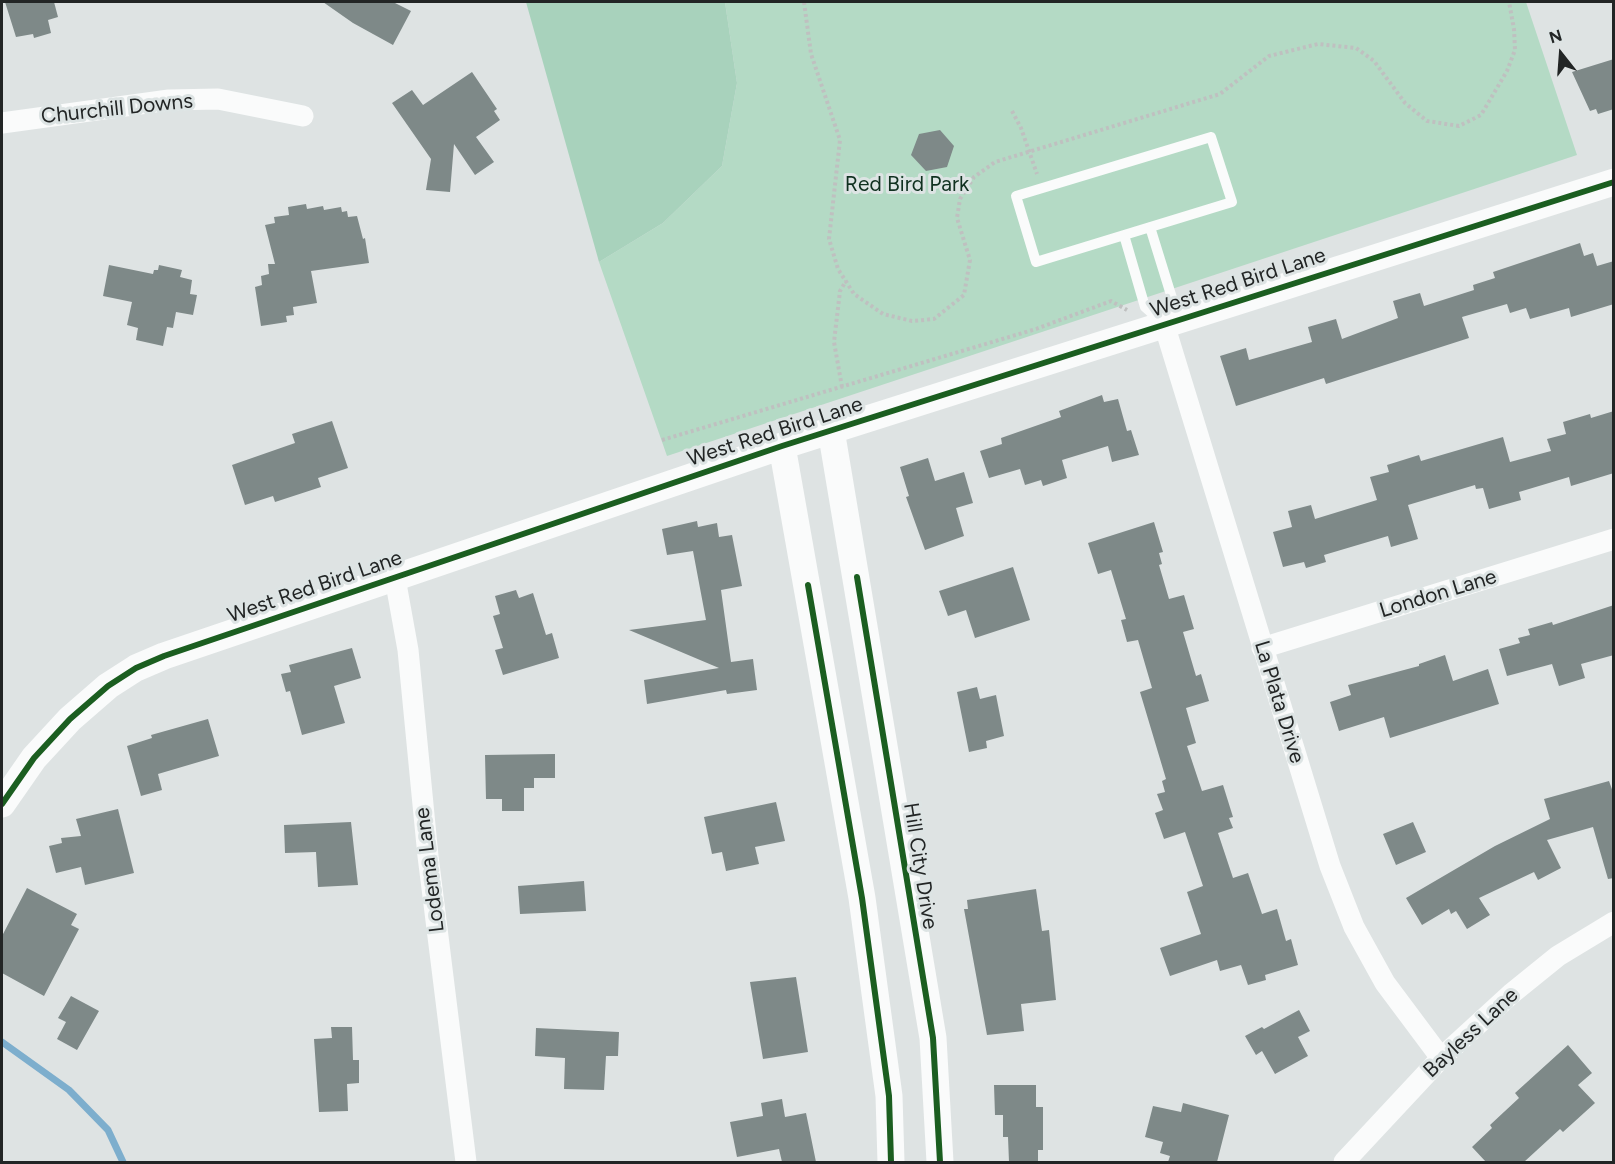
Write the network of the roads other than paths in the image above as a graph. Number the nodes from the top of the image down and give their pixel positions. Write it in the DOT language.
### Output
graph roads {
  1 [pos="303,116"];
  2 [pos="2,123"];
  3 [pos="1614,182"];
  4 [pos="1150,227"];
  5 [pos="1124,235"];
  6 [pos="1164,324"];
  7 [pos="831,430"];
  8 [pos="782,446"];
  9 [pos="1614,540"];
  10 [pos="395,578"];
  11 [pos="1262,648"];
  12 [pos="2,804"];
  13 [pos="906,890"];
  14 [pos="862,898"];
  15 [pos="1614,922"];
  16 [pos="1441,1058"];
  17 [pos="466,1162"];
  18 [pos="891,1162"];
  19 [pos="940,1162"];
  20 [pos="1344,1162"];
  1 -- 2 [label="street, Churchill Downs"];
  3 -- 6 [label="street, West Red Bird Lane"];
  4 -- 5 [label="lane"];
  4 -- 5 [label="lane"];
  4 -- 6 [label="lane"];
  5 -- 6 [label="lane"];
  6 -- 7 [label="street, West Red Bird Lane"];
  6 -- 11 [label="street, La Plata Drive"];
  7 -- 8 [label="street, West Red Bird Lane"];
  7 -- 13 [label="street, Hill City Drive"];
  8 -- 10 [label="street, West Red Bird Lane"];
  8 -- 14 [label="street"];
  9 -- 11 [label="street, London Lane"];
  10 -- 12 [label="street, West Red Bird Lane"];
  10 -- 17 [label="street, Lodema Lane"];
  11 -- 16 [label="street, La Plata Drive"];
  13 -- 14 [label="street"];
  13 -- 19 [label="street, Hill City Drive"];
  14 -- 18 [label="street"];
  15 -- 16 [label="street, Bayless Lane"];
  16 -- 20 [label="street, Bayless Lane"];
}
